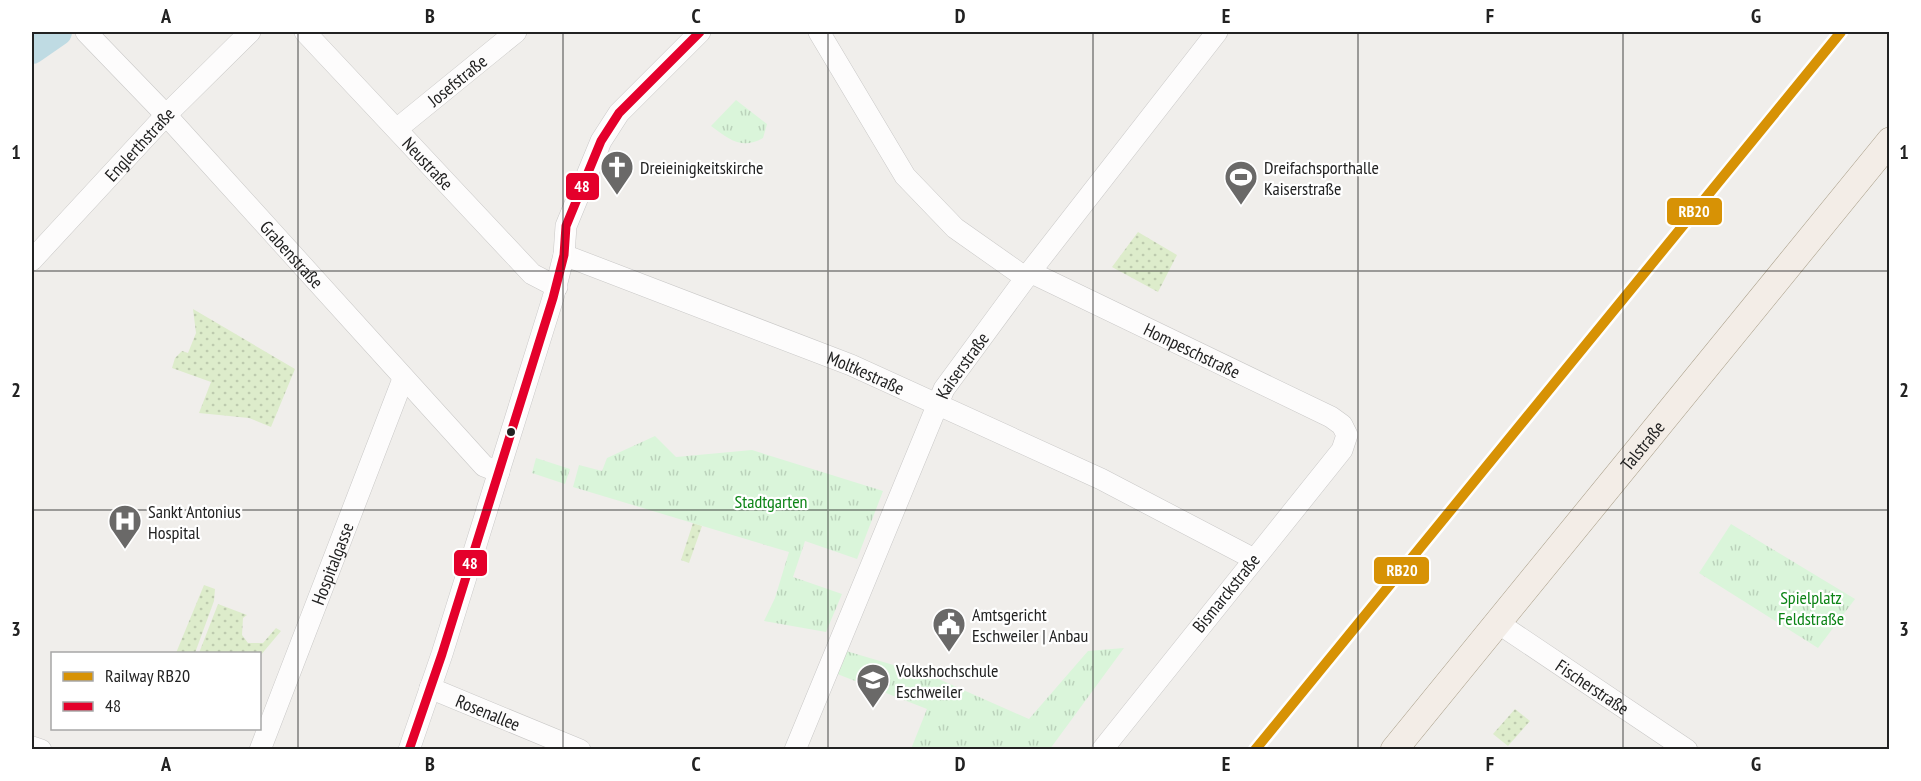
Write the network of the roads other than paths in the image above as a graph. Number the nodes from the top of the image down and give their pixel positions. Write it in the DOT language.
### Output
graph roads {
  1 [pos="250,32"];
  2 [pos="305,32"];
  3 [pos="516,32"];
  4 [pos="700,32"];
  5 [pos="819,32"];
  6 [pos="1216,32"];
  7 [pos="89,34"];
  8 [pos="166,115"];
  9 [pos="398,128"];
  10 [pos="1890,141"];
  11 [pos="564,255"];
  12 [pos="32,260"];
  13 [pos="1028,275"];
  14 [pos="557,287"];
  15 [pos="403,379"];
  16 [pos="936,403"];
  17 [pos="1347,435"];
  18 [pos="499,472"];
  19 [pos="1254,559"];
  20 [pos="1498,623"];
  21 [pos="430,688"];
  22 [pos="32,747"];
  23 [pos="41,750"];
  24 [pos="260,750"];
  25 [pos="409,750"];
  26 [pos="580,750"];
  27 [pos="795,750"];
  28 [pos="1102,750"];
  29 [pos="1394,750"];
  30 [pos="1687,750"];
  1 -- 8 [label="street, Englerthstraße"];
  2 -- 9 [label="street, Neustraße"];
  3 -- 9 [label="street, Josefstraße"];
  4 -- 11 [label="street"];
  5 -- 13 [label="street, Hompeschstraße"];
  6 -- 13 [label="street, Kaiserstraße"];
  7 -- 8 [label="street, Grabenstraße"];
  8 -- 12 [label="street, Englerthstraße"];
  8 -- 15 [label="street, Grabenstraße"];
  9 -- 14 [label="street, Neustraße"];
  10 -- 20 [label="main road, Talstraße"];
  11 -- 14 [label="street"];
  11 -- 16 [label="street, Moltkestraße"];
  13 -- 16 [label="street, Kaiserstraße"];
  13 -- 17 [label="street, Hompeschstraße"];
  14 -- 18 [label="street"];
  15 -- 18 [label="street, Grabenstraße"];
  15 -- 24 [label="street, Hospitalgasse"];
  16 -- 19 [label="street, Moltkestraße"];
  16 -- 27 [label="street, Kaiserstraße"];
  17 -- 19 [label="street, Bismarckstraße"];
  18 -- 21 [label="street"];
  19 -- 28 [label="street, Bismarckstraße"];
  20 -- 29 [label="main road, Talstraße"];
  20 -- 30 [label="street, Fischerstraße"];
  21 -- 25 [label="street"];
  21 -- 26 [label="street, Rosenallee"];
  22 -- 23 [label="street"];
}
